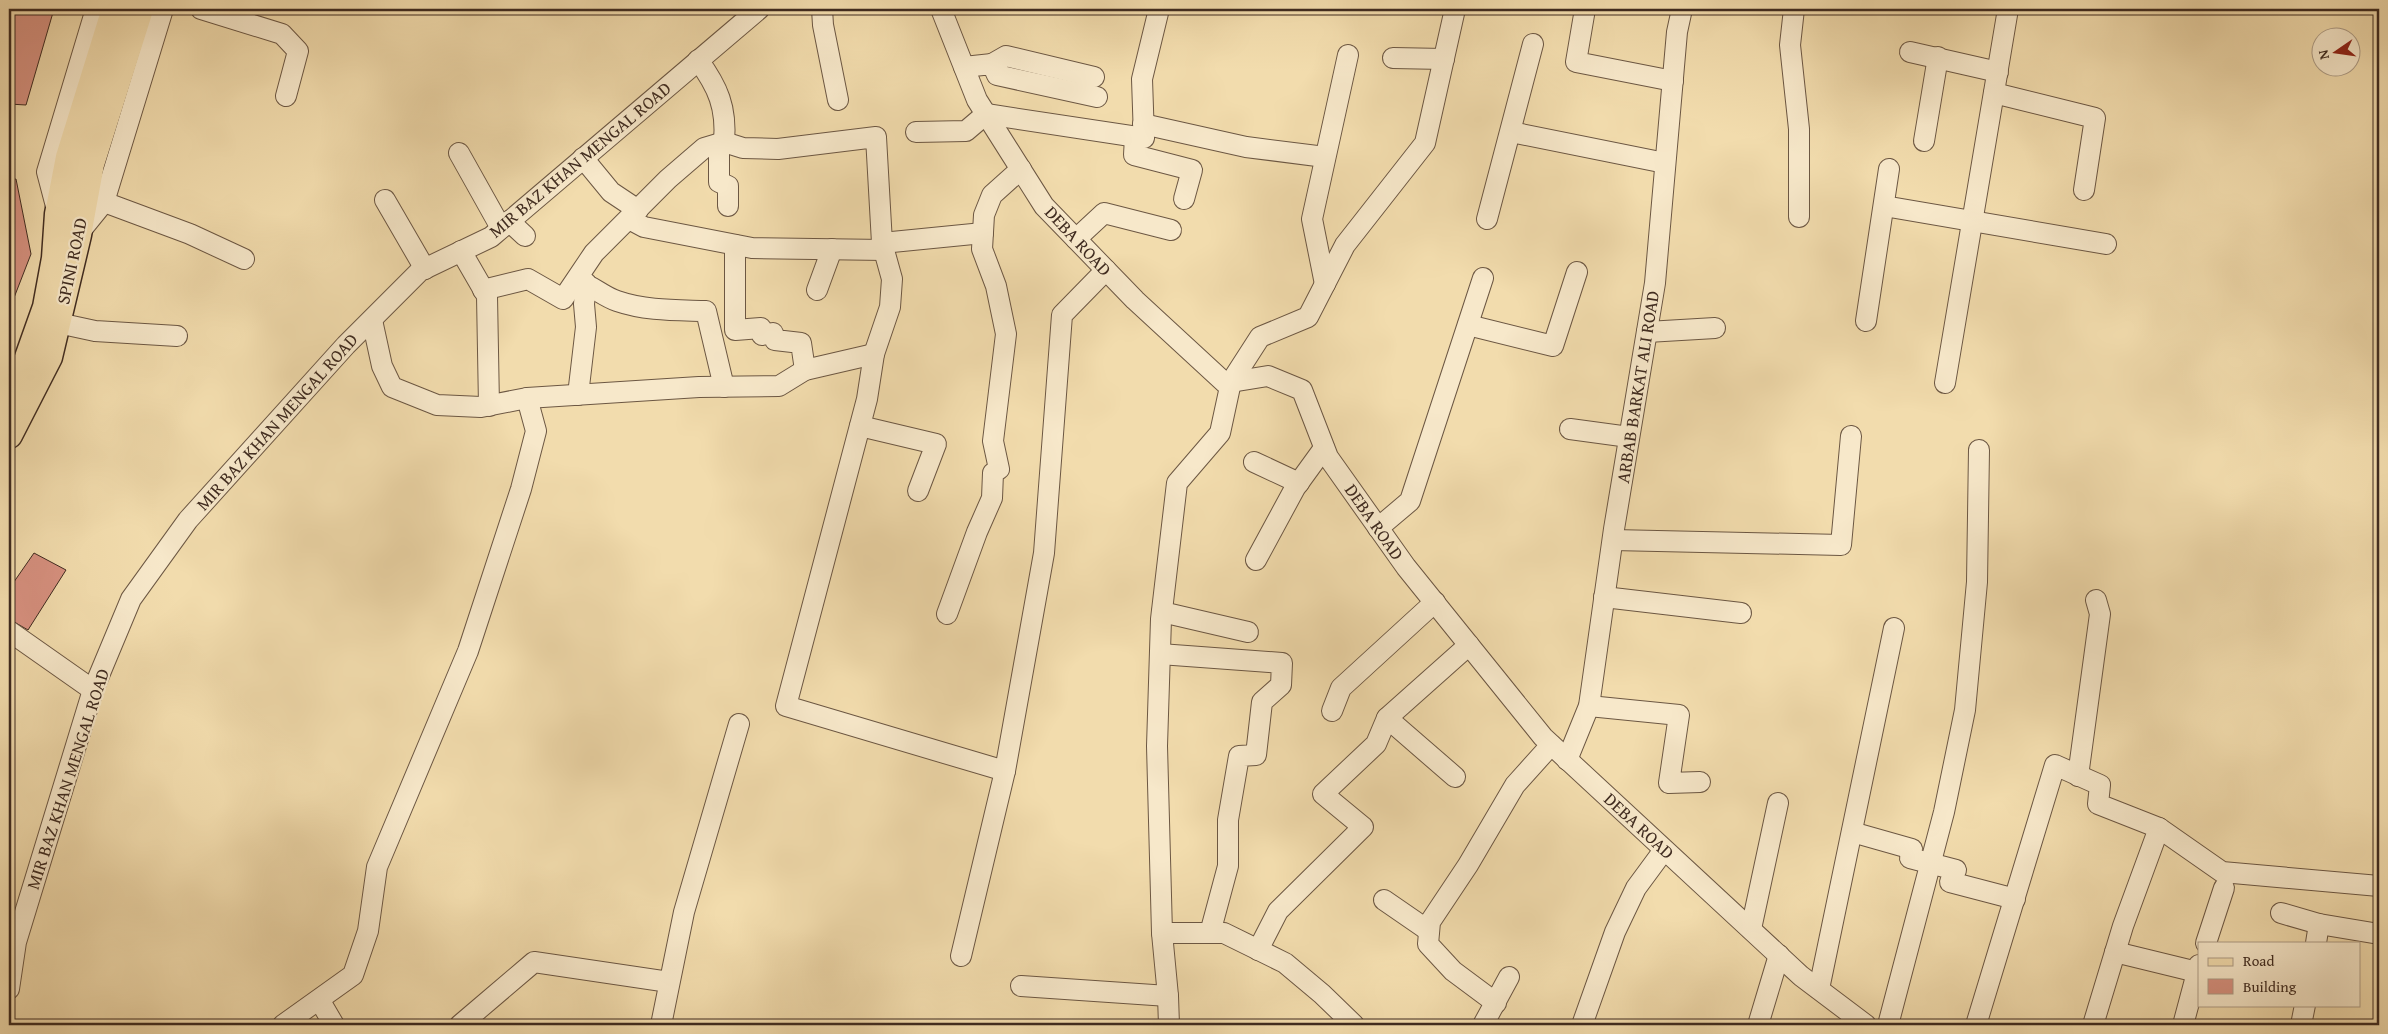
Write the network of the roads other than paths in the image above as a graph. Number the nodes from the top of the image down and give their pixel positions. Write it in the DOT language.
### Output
graph roads {
  1 [pos="96,9"];
  2 [pos="114,9"];
  3 [pos="140,9"];
  4 [pos="162,9"];
  5 [pos="201,9"];
  6 [pos="759,9"];
  7 [pos="822,9"];
  8 [pos="941,9"];
  9 [pos="1159,9"];
  10 [pos="1455,9"];
  11 [pos="1585,9"];
  12 [pos="1682,9"];
  13 [pos="1794,9"];
  14 [pos="2008,9"];
  15 [pos="1533,44"];
  16 [pos="1910,52"];
  17 [pos="1348,55"];
  18 [pos="1938,57"];
  19 [pos="1393,58"];
  20 [pos="1444,59"];
  21 [pos="698,60"];
  22 [pos="964,67"];
  23 [pos="1998,72"];
  24 [pos="105,77"];
  25 [pos="1673,81"];
  26 [pos="1095,87"];
  27 [pos="1994,94"];
  28 [pos="286,96"];
  29 [pos="838,100"];
  30 [pos="986,114"];
  31 [pos="1140,130"];
  32 [pos="916,132"];
  33 [pos="1510,132"];
  34 [pos="1924,141"];
  35 [pos="721,143"];
  36 [pos="459,153"];
  37 [pos="1325,157"];
  38 [pos="583,158"];
  39 [pos="1666,163"];
  40 [pos="1021,169"];
  41 [pos="1889,169"];
  42 [pos="2084,190"];
  43 [pos="1184,199"];
  44 [pos="385,200"];
  45 [pos="104,202"];
  46 [pos="728,206"];
  47 [pos="1884,206"];
  48 [pos="58,214"];
  49 [pos="633,215"];
  50 [pos="1799,217"];
  51 [pos="1487,220"];
  52 [pos="1972,222"];
  53 [pos="505,225"];
  54 [pos="1170,230"];
  55 [pos="983,233"];
  56 [pos="78,235"];
  57 [pos="525,236"];
  58 [pos="1076,239"];
  59 [pos="2106,244"];
  60 [pos="735,245"];
  61 [pos="883,246"];
  62 [pos="832,249"];
  63 [pos="461,251"];
  64 [pos="244,259"];
  65 [pos="425,269"];
  66 [pos="1106,270"];
  67 [pos="1577,272"];
  68 [pos="1483,278"];
  69 [pos="581,282"];
  70 [pos="1325,284"];
  71 [pos="483,290"];
  72 [pos="817,290"];
  73 [pos="372,320"];
  74 [pos="1866,321"];
  75 [pos="58,323"];
  76 [pos="1468,325"];
  77 [pos="1715,328"];
  78 [pos="1647,332"];
  79 [pos="177,336"];
  80 [pos="874,354"];
  81 [pos="805,370"];
  82 [pos="1232,382"];
  83 [pos="1945,383"];
  84 [pos="724,387"];
  85 [pos="9,393"];
  86 [pos="578,396"];
  87 [pos="527,398"];
  88 [pos="489,406"];
  89 [pos="860,426"];
  90 [pos="1570,429"];
  91 [pos="9,435"];
  92 [pos="1851,436"];
  93 [pos="1629,437"];
  94 [pos="1324,448"];
  95 [pos="1978,450"];
  96 [pos="1254,462"];
  97 [pos="1299,483"];
  98 [pos="918,490"];
  99 [pos="1378,528"];
  100 [pos="1613,540"];
  101 [pos="1256,560"];
  102 [pos="1604,597"];
  103 [pos="2096,600"];
  104 [pos="1435,602"];
  105 [pos="1162,612"];
  106 [pos="947,614"];
  107 [pos="1741,614"];
  108 [pos="1894,628"];
  109 [pos="9,631"];
  110 [pos="1248,632"];
  111 [pos="1469,645"];
  112 [pos="1160,654"];
  113 [pos="93,690"];
  114 [pos="1589,706"];
  115 [pos="1332,711"];
  116 [pos="1387,718"];
  117 [pos="739,724"];
  118 [pos="1551,745"];
  119 [pos="1567,760"];
  120 [pos="1005,771"];
  121 [pos="2078,776"];
  122 [pos="1455,777"];
  123 [pos="1700,782"];
  124 [pos="1778,803"];
  125 [pos="2159,828"];
  126 [pos="1852,832"];
  127 [pos="1664,850"];
  128 [pos="1929,863"];
  129 [pos="2379,886"];
  130 [pos="2224,888"];
  131 [pos="2015,899"];
  132 [pos="1384,900"];
  133 [pos="2281,913"];
  134 [pos="1751,929"];
  135 [pos="1429,931"];
  136 [pos="1162,933"];
  137 [pos="1210,933"];
  138 [pos="2318,933"];
  139 [pos="2379,934"];
  140 [pos="13,941"];
  141 [pos="2206,942"];
  142 [pos="1258,950"];
  143 [pos="2115,952"];
  144 [pos="1779,955"];
  145 [pos="961,956"];
  146 [pos="2198,968"];
  147 [pos="1509,977"];
  148 [pos="669,982"];
  149 [pos="1021,986"];
  150 [pos="9,989"];
  151 [pos="1819,989"];
  152 [pos="1168,996"];
  153 [pos="320,1000"];
  154 [pos="1496,1004"];
  155 [pos="2304,1006"];
  156 [pos="1855,1021"];
  157 [pos="283,1025"];
  158 [pos="334,1025"];
  159 [pos="460,1025"];
  160 [pos="660,1025"];
  161 [pos="1169,1025"];
  162 [pos="1354,1025"];
  163 [pos="1483,1025"];
  164 [pos="1582,1025"];
  165 [pos="1758,1025"];
  166 [pos="1888,1025"];
  167 [pos="1976,1025"];
  168 [pos="2093,1025"];
  169 [pos="2183,1025"];
  170 [pos="2301,1025"];
  1 -- 48 [label="street"];
  2 -- 24 [label="main road"];
  3 -- 24 [label="main road"];
  4 -- 45 [label="street"];
  5 -- 28 [label="street"];
  6 -- 21 [label="street, MIR BAZ KHAN MENGAL ROAD"];
  7 -- 29 [label="street"];
  8 -- 22 [label="street, DEBA ROAD"];
  9 -- 31 [label="street"];
  10 -- 20 [label="street"];
  11 -- 25 [label="street"];
  12 -- 25 [label="street, ARBAB BARKAT ALI ROAD"];
  13 -- 50 [label="street"];
  14 -- 23 [label="street"];
  15 -- 33 [label="street"];
  16 -- 18 [label="street"];
  17 -- 37 [label="street"];
  18 -- 23 [label="street"];
  18 -- 34 [label="street"];
  19 -- 20 [label="street"];
  20 -- 70 [label="street"];
  21 -- 35 [label="street"];
  21 -- 38 [label="street, MIR BAZ KHAN MENGAL ROAD"];
  22 -- 26 [label="street"];
  22 -- 30 [label="street, DEBA ROAD"];
  23 -- 27 [label="street"];
  24 -- 48 [label="main road, SPINI ROAD"];
  24 -- 56 [label="main road, SPINI ROAD"];
  25 -- 39 [label="street, ARBAB BARKAT ALI ROAD"];
  27 -- 42 [label="street"];
  27 -- 52 [label="street"];
  30 -- 31 [label="street"];
  30 -- 32 [label="street"];
  30 -- 40 [label="street, DEBA ROAD"];
  31 -- 37 [label="street"];
  31 -- 43 [label="street"];
  33 -- 39 [label="street"];
  33 -- 51 [label="street"];
  35 -- 46 [label="street"];
  35 -- 49 [label="street"];
  35 -- 61 [label="street"];
  36 -- 53 [label="street"];
  37 -- 70 [label="street"];
  38 -- 49 [label="street"];
  38 -- 53 [label="street, MIR BAZ KHAN MENGAL ROAD"];
  39 -- 78 [label="street, ARBAB BARKAT ALI ROAD"];
  40 -- 55 [label="street"];
  40 -- 58 [label="street, DEBA ROAD"];
  41 -- 47 [label="street"];
  44 -- 65 [label="street"];
  45 -- 56 [label="street"];
  45 -- 64 [label="street"];
  47 -- 52 [label="street"];
  47 -- 74 [label="street"];
  48 -- 85 [label="main road, SPINI ROAD"];
  49 -- 60 [label="street"];
  49 -- 69 [label="street"];
  52 -- 59 [label="street"];
  52 -- 83 [label="street"];
  53 -- 57 [label="street"];
  53 -- 63 [label="street, MIR BAZ KHAN MENGAL ROAD"];
  54 -- 58 [label="street"];
  55 -- 61 [label="street"];
  55 -- 106 [label="street"];
  56 -- 75 [label="main road, SPINI ROAD"];
  58 -- 66 [label="street, DEBA ROAD"];
  60 -- 62 [label="street"];
  60 -- 81 [label="street"];
  61 -- 62 [label="street"];
  61 -- 80 [label="street"];
  62 -- 72 [label="street"];
  63 -- 65 [label="street, MIR BAZ KHAN MENGAL ROAD"];
  63 -- 71 [label="street"];
  65 -- 73 [label="street, MIR BAZ KHAN MENGAL ROAD"];
  66 -- 82 [label="street, DEBA ROAD"];
  66 -- 120 [label="street"];
  67 -- 76 [label="street"];
  68 -- 76 [label="street"];
  69 -- 71 [label="street"];
  69 -- 84 [label="street"];
  69 -- 86 [label="street"];
  70 -- 82 [label="street"];
  71 -- 88 [label="street"];
  73 -- 88 [label="street"];
  73 -- 113 [label="street, MIR BAZ KHAN MENGAL ROAD"];
  75 -- 79 [label="street"];
  75 -- 91 [label="main road, SPINI ROAD"];
  76 -- 99 [label="street"];
  77 -- 78 [label="street"];
  78 -- 93 [label="street, ARBAB BARKAT ALI ROAD"];
  80 -- 81 [label="street"];
  80 -- 89 [label="street"];
  81 -- 84 [label="street"];
  82 -- 94 [label="street, DEBA ROAD"];
  82 -- 105 [label="street"];
  84 -- 86 [label="street"];
  86 -- 87 [label="street"];
  87 -- 88 [label="street"];
  87 -- 153 [label="street"];
  89 -- 98 [label="street"];
  89 -- 120 [label="street"];
  90 -- 93 [label="street"];
  92 -- 100 [label="street"];
  93 -- 100 [label="street, ARBAB BARKAT ALI ROAD"];
  94 -- 97 [label="street"];
  94 -- 99 [label="street, DEBA ROAD"];
  95 -- 128 [label="street"];
  96 -- 97 [label="street"];
  97 -- 101 [label="street"];
  99 -- 104 [label="street, DEBA ROAD"];
  100 -- 102 [label="street, ARBAB BARKAT ALI ROAD"];
  102 -- 107 [label="street"];
  102 -- 114 [label="street, ARBAB BARKAT ALI ROAD"];
  103 -- 121 [label="street"];
  104 -- 111 [label="street, DEBA ROAD"];
  104 -- 115 [label="street"];
  105 -- 110 [label="street"];
  105 -- 112 [label="street"];
  108 -- 126 [label="street"];
  109 -- 113 [label="street"];
  111 -- 116 [label="street"];
  111 -- 118 [label="street, DEBA ROAD"];
  112 -- 136 [label="street"];
  112 -- 137 [label="street"];
  113 -- 140 [label="street, MIR BAZ KHAN MENGAL ROAD"];
  114 -- 119 [label="street, ARBAB BARKAT ALI ROAD"];
  114 -- 123 [label="street"];
  116 -- 122 [label="street"];
  116 -- 142 [label="street"];
  117 -- 148 [label="street"];
  118 -- 119 [label="street, DEBA ROAD"];
  118 -- 135 [label="street"];
  119 -- 127 [label="street, DEBA ROAD"];
  120 -- 145 [label="street"];
  121 -- 125 [label="street"];
  121 -- 131 [label="street"];
  124 -- 134 [label="street"];
  125 -- 129 [label="street"];
  125 -- 143 [label="street"];
  126 -- 128 [label="street"];
  126 -- 151 [label="street"];
  127 -- 134 [label="street, DEBA ROAD"];
  127 -- 164 [label="street"];
  128 -- 131 [label="street"];
  128 -- 166 [label="street"];
  130 -- 141 [label="street"];
  131 -- 167 [label="street"];
  132 -- 135 [label="street"];
  133 -- 138 [label="street"];
  134 -- 144 [label="street, DEBA ROAD"];
  135 -- 154 [label="street"];
  136 -- 137 [label="street"];
  136 -- 152 [label="street"];
  137 -- 142 [label="street"];
  138 -- 139 [label="street"];
  140 -- 150 [label="street, MIR BAZ KHAN MENGAL ROAD"];
  142 -- 162 [label="street"];
  143 -- 146 [label="street"];
  143 -- 168 [label="street"];
  144 -- 151 [label="street, DEBA ROAD"];
  144 -- 165 [label="street"];
  146 -- 169 [label="street"];
  147 -- 154 [label="street"];
  148 -- 159 [label="street"];
  148 -- 160 [label="street"];
  149 -- 152 [label="street"];
  151 -- 156 [label="street, DEBA ROAD"];
  152 -- 161 [label="street"];
  153 -- 157 [label="street"];
  153 -- 158 [label="street"];
  154 -- 163 [label="street"];
  155 -- 170 [label="street"];
}
